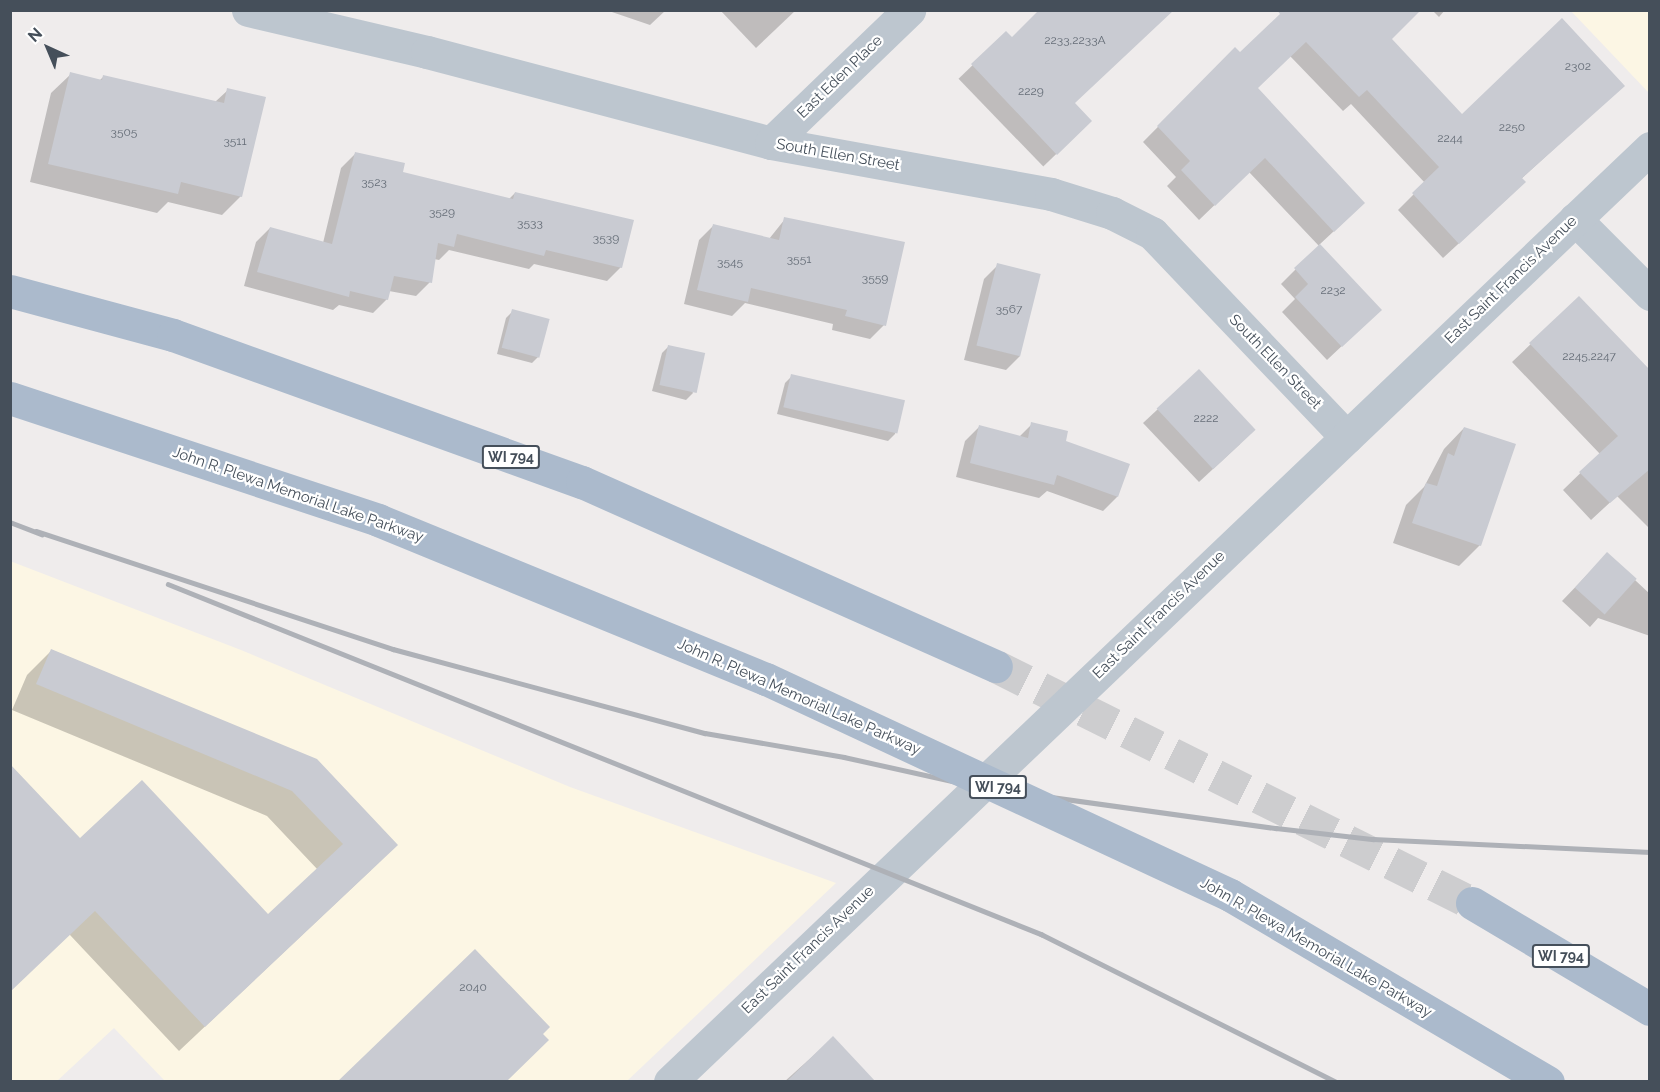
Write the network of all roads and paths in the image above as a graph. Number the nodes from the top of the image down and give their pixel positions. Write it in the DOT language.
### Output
graph roads {
  1 [pos="249,10"];
  2 [pos="909,10"];
  3 [pos="771,143"];
  4 [pos="1650,148"];
  5 [pos="1575,219"];
  6 [pos="10,291"];
  7 [pos="1650,294"];
  8 [pos="10,398"];
  9 [pos="1346,436"];
  10 [pos="996,666"];
  11 [pos="1472,903"];
  12 [pos="1650,1009"];
  13 [pos="670,1082"];
  14 [pos="1548,1082"];
  1 -- 3 [label="street, South Ellen Street"];
  2 -- 3 [label="street, East Eden Place"];
  3 -- 9 [label="street, South Ellen Street"];
  4 -- 5 [label="street, East Saint Francis Avenue"];
  5 -- 7 [label="street"];
  5 -- 9 [label="street, East Saint Francis Avenue"];
  6 -- 10 [label="main road, WI 794"];
  8 -- 14 [label="main road, John R. Plewa Memorial Lake Parkway / WI 794, bridge"];
  9 -- 13 [label="street, East Saint Francis Avenue"];
  11 -- 12 [label="main road, WI 794"];
}
